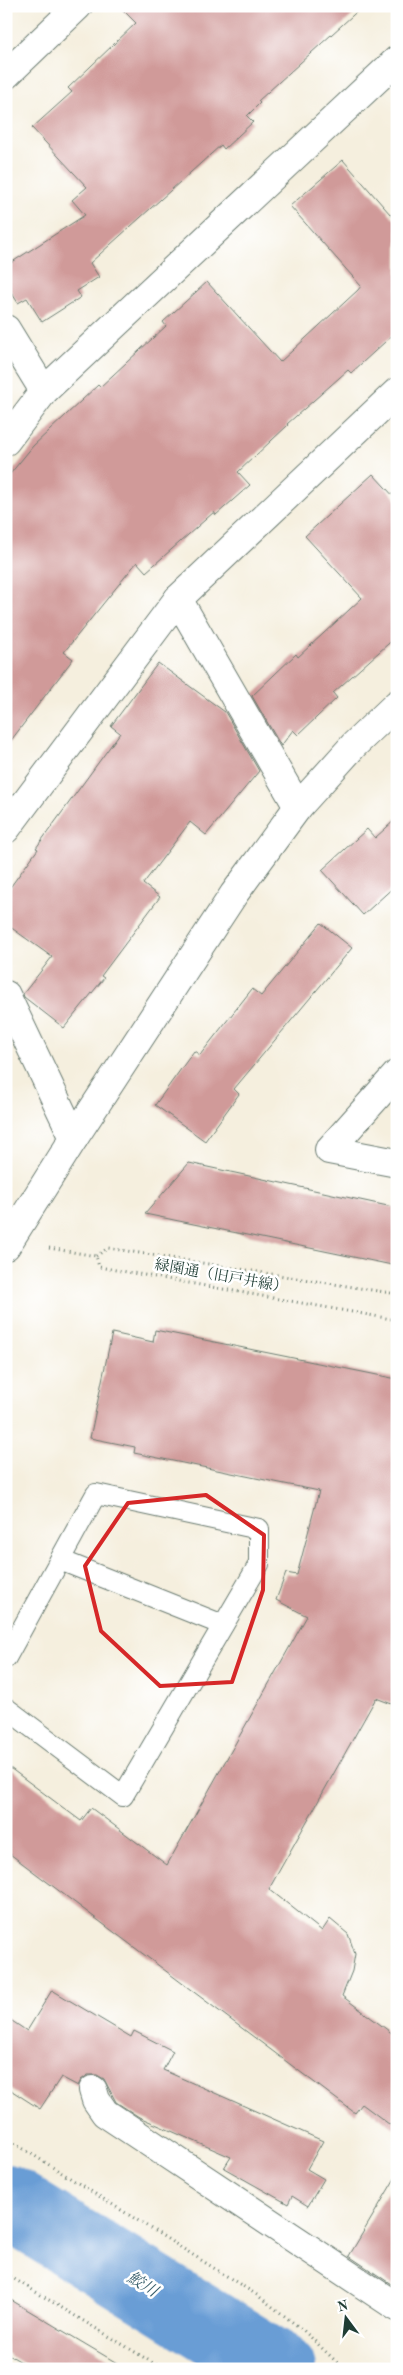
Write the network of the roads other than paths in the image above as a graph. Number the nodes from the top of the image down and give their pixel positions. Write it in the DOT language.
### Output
graph roads {
  1 [pos="78,6"];
  2 [pos="397,60"];
  3 [pos="6,75"];
  4 [pos="6,329"];
  5 [pos="44,391"];
  6 [pos="397,392"];
  7 [pos="6,440"];
  8 [pos="178,598"];
  9 [pos="397,704"];
  10 [pos="298,807"];
  11 [pos="6,830"];
  12 [pos="6,995"];
  13 [pos="397,1074"];
  14 [pos="74,1138"];
  15 [pos="397,1163"];
  16 [pos="6,1246"];
  17 [pos="60,1560"];
  18 [pos="223,1626"];
  19 [pos="6,1658"];
  20 [pos="6,1708"];
  21 [pos="93,2090"];
  22 [pos="397,2308"];
  1 -- 3 [label="street"];
  2 -- 5 [label="street"];
  4 -- 5 [label="street"];
  5 -- 7 [label="street"];
  6 -- 8 [label="street"];
  8 -- 10 [label="street"];
  8 -- 11 [label="street"];
  9 -- 10 [label="street"];
  10 -- 14 [label="street"];
  12 -- 14 [label="street"];
  13 -- 15 [label="street"];
  14 -- 16 [label="street"];
  17 -- 18 [label="lane"];
  17 -- 18 [label="lane"];
  17 -- 19 [label="lane"];
  18 -- 20 [label="lane"];
  21 -- 22 [label="street"];
}
